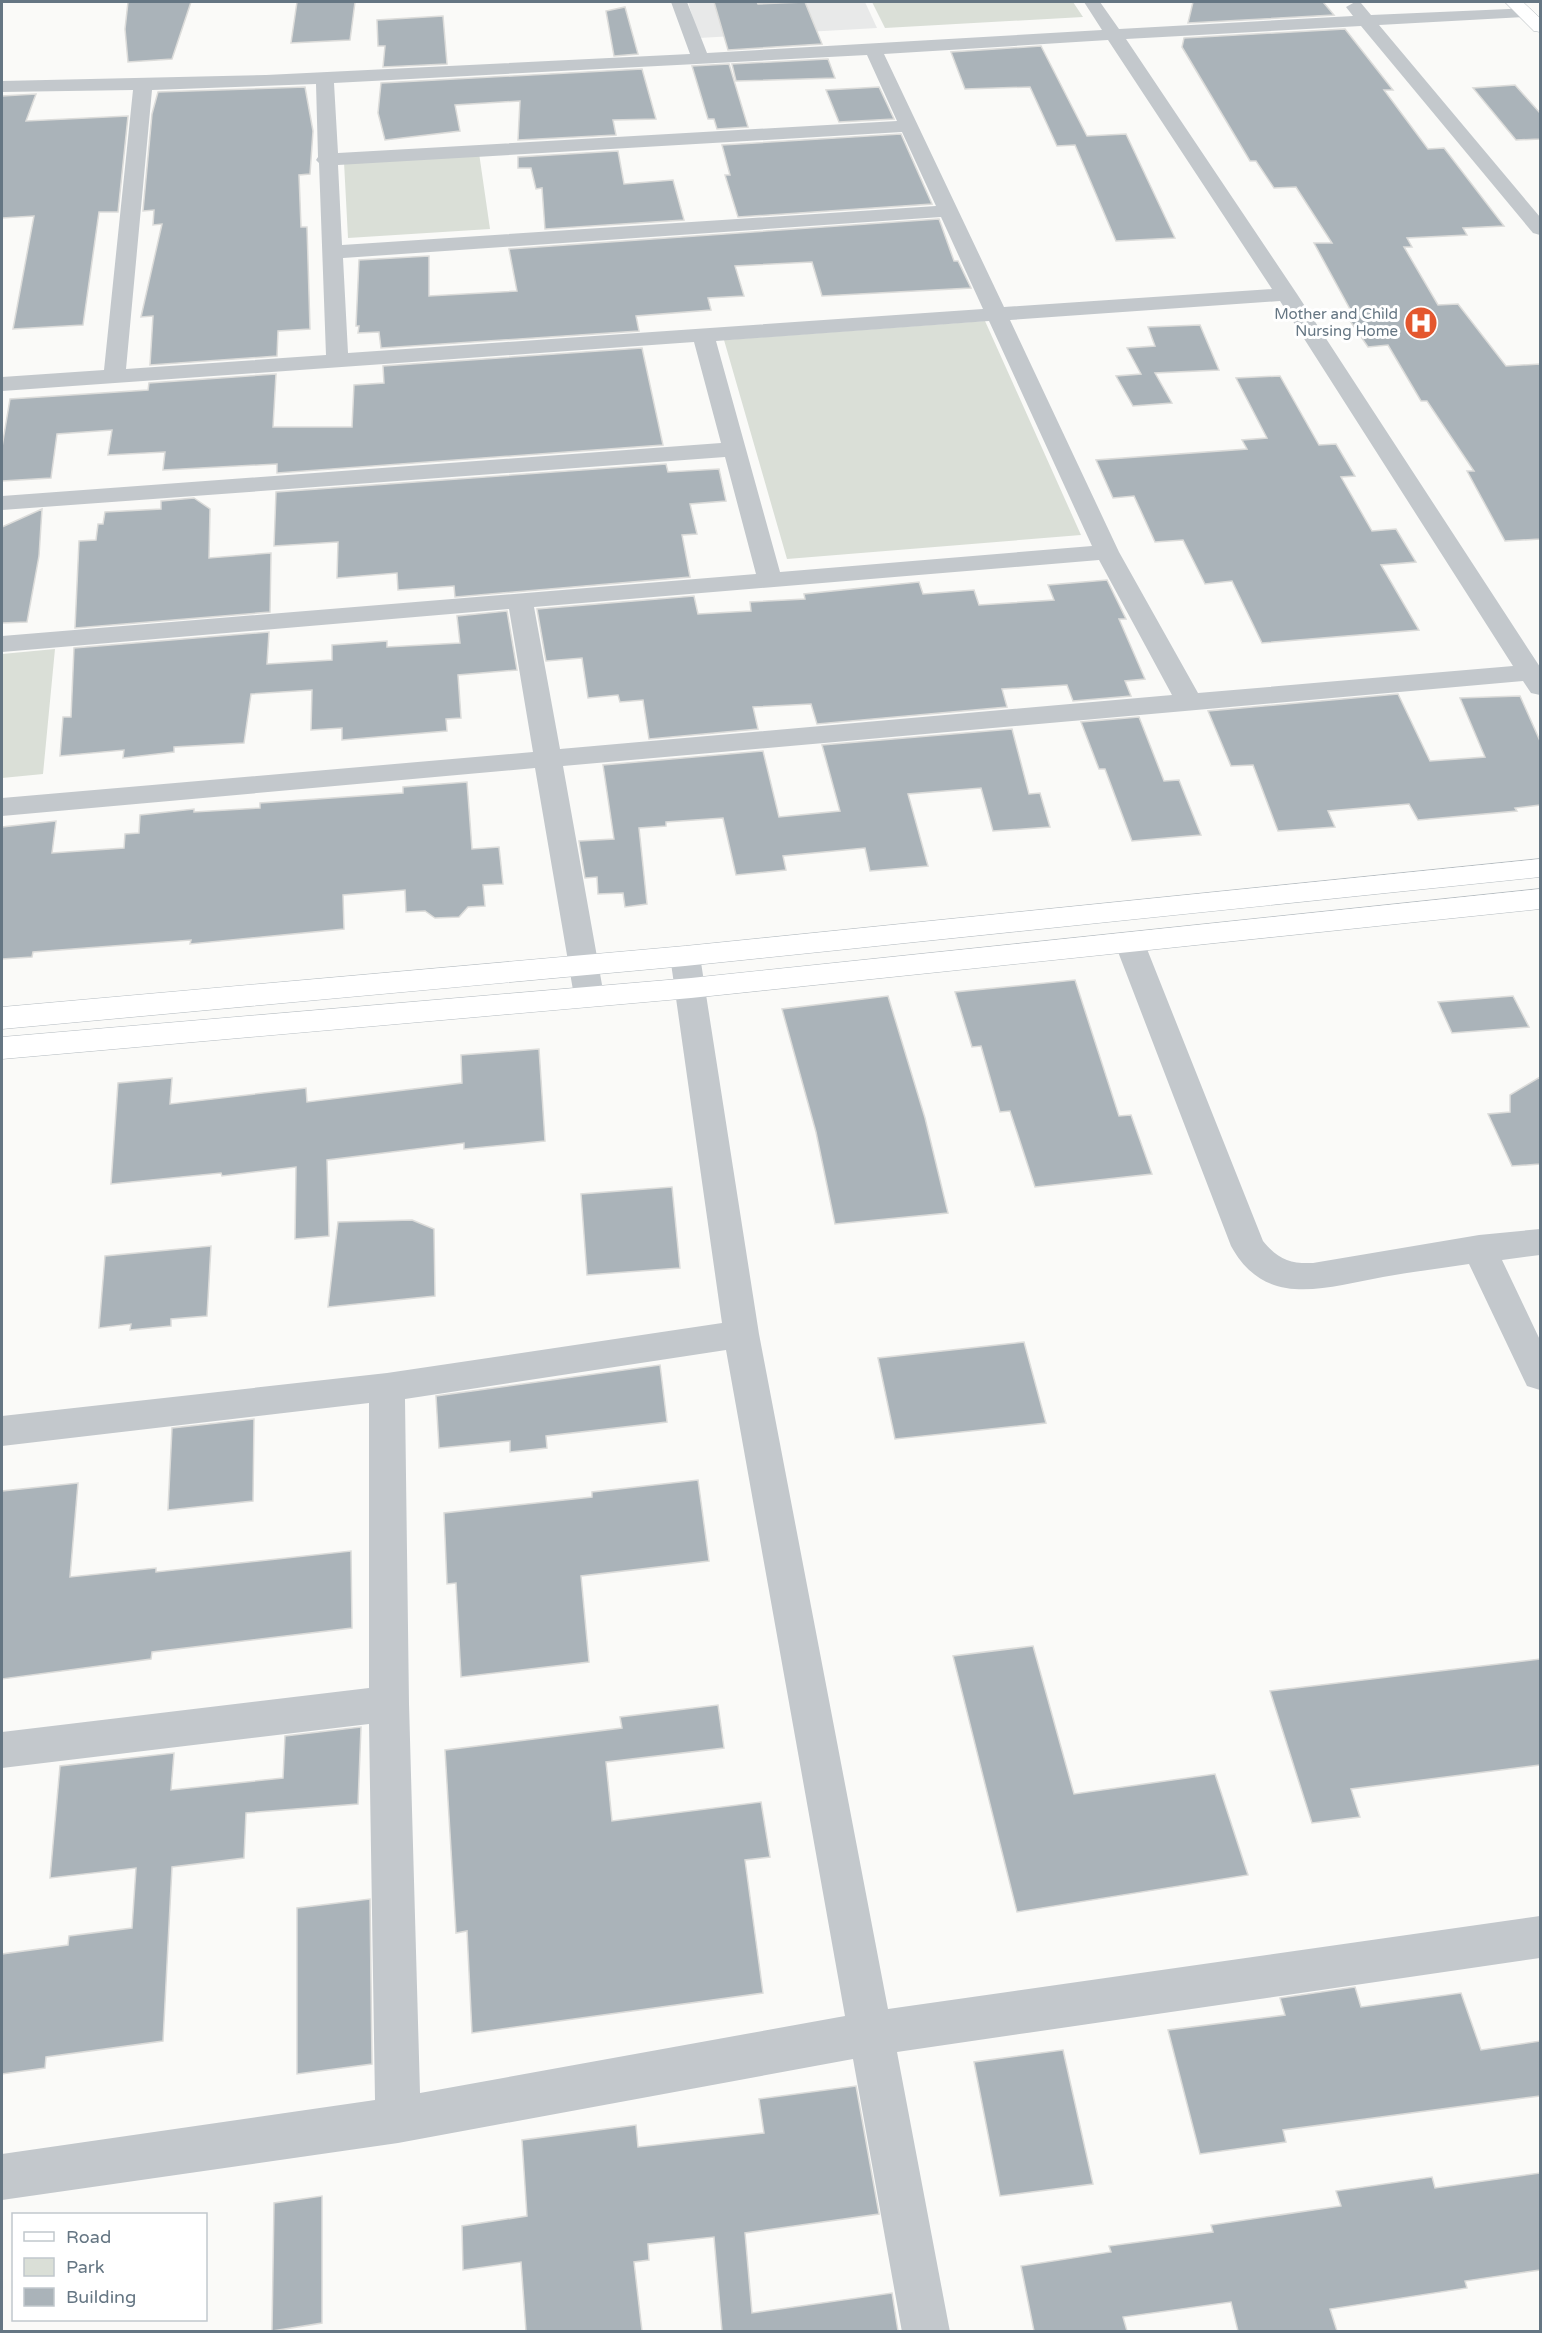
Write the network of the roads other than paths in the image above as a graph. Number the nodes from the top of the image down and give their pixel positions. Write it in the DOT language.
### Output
graph roads {
  1 [pos="678,2"];
  2 [pos="1092,2"];
  3 [pos="1351,2"];
  4 [pos="1519,7"];
  5 [pos="1365,20"];
  6 [pos="1540,27"];
  7 [pos="1113,36"];
  8 [pos="874,51"];
  9 [pos="701,60"];
  10 [pos="325,78"];
  11 [pos="2,86"];
  12 [pos="143,87"];
  13 [pos="910,126"];
  14 [pos="326,160"];
  15 [pos="948,211"];
  16 [pos="1540,229"];
  17 [pos="333,252"];
  18 [pos="1286,294"];
  19 [pos="997,315"];
  20 [pos="704,336"];
  21 [pos="337,362"];
  22 [pos="114,377"];
  23 [pos="2,384"];
  24 [pos="735,448"];
  25 [pos="2,503"];
  26 [pos="1107,552"];
  27 [pos="770,579"];
  28 [pos="520,601"];
  29 [pos="2,644"];
  30 [pos="1535,680"];
  31 [pos="1188,700"];
  32 [pos="547,760"];
  33 [pos="2,807"];
  34 [pos="1540,868"];
  35 [pos="1540,899"];
  36 [pos="1130,944"];
  37 [pos="582,964"];
  38 [pos="688,972"];
  39 [pos="589,996"];
  40 [pos="2,1018"];
  41 [pos="2,1048"];
  42 [pos="1540,1242"];
  43 [pos="1479,1248"];
  44 [pos="741,1334"];
  45 [pos="1540,1376"];
  46 [pos="387,1387"];
  47 [pos="2,1431"];
  48 [pos="390,1704"];
  49 [pos="2,1750"];
  50 [pos="1540,1937"];
  51 [pos="870,2034"];
  52 [pos="398,2120"];
  53 [pos="2,2177"];
  54 [pos="926,2331"];
  1 -- 9 [label="street"];
  2 -- 7 [label="street"];
  3 -- 5 [label="street"];
  4 -- 5 [label="street"];
  4 -- 6 [label="street"];
  5 -- 7 [label="street"];
  5 -- 16 [label="street"];
  7 -- 8 [label="street"];
  7 -- 18 [label="street"];
  8 -- 9 [label="street"];
  8 -- 13 [label="street"];
  9 -- 10 [label="street"];
  10 -- 12 [label="street"];
  10 -- 14 [label="street"];
  11 -- 12 [label="street"];
  12 -- 22 [label="street"];
  13 -- 14 [label="street"];
  13 -- 15 [label="street"];
  14 -- 17 [label="street"];
  15 -- 17 [label="street"];
  15 -- 19 [label="street"];
  17 -- 21 [label="street"];
  18 -- 19 [label="street"];
  18 -- 30 [label="street"];
  19 -- 20 [label="street"];
  19 -- 26 [label="street"];
  20 -- 21 [label="street"];
  20 -- 24 [label="street"];
  21 -- 22 [label="street"];
  22 -- 23 [label="street"];
  24 -- 25 [label="street"];
  24 -- 27 [label="street"];
  26 -- 27 [label="street"];
  26 -- 31 [label="street"];
  27 -- 28 [label="street"];
  28 -- 29 [label="street"];
  28 -- 32 [label="street"];
  30 -- 31 [label="street"];
  31 -- 32 [label="street"];
  32 -- 33 [label="street"];
  32 -- 37 [label="street"];
  34 -- 38 [label="street"];
  35 -- 36 [label="street"];
  36 -- 38 [label="street"];
  36 -- 43 [label="street"];
  37 -- 38 [label="street"];
  37 -- 39 [label="street"];
  37 -- 40 [label="street"];
  38 -- 39 [label="street"];
  38 -- 44 [label="street"];
  39 -- 41 [label="street"];
  42 -- 43 [label="street"];
  43 -- 45 [label="street"];
  44 -- 46 [label="street"];
  44 -- 51 [label="street"];
  46 -- 47 [label="street"];
  46 -- 48 [label="street"];
  48 -- 49 [label="street"];
  48 -- 52 [label="street"];
  50 -- 51 [label="street"];
  51 -- 52 [label="street"];
  51 -- 54 [label="street"];
  52 -- 53 [label="street"];
}
